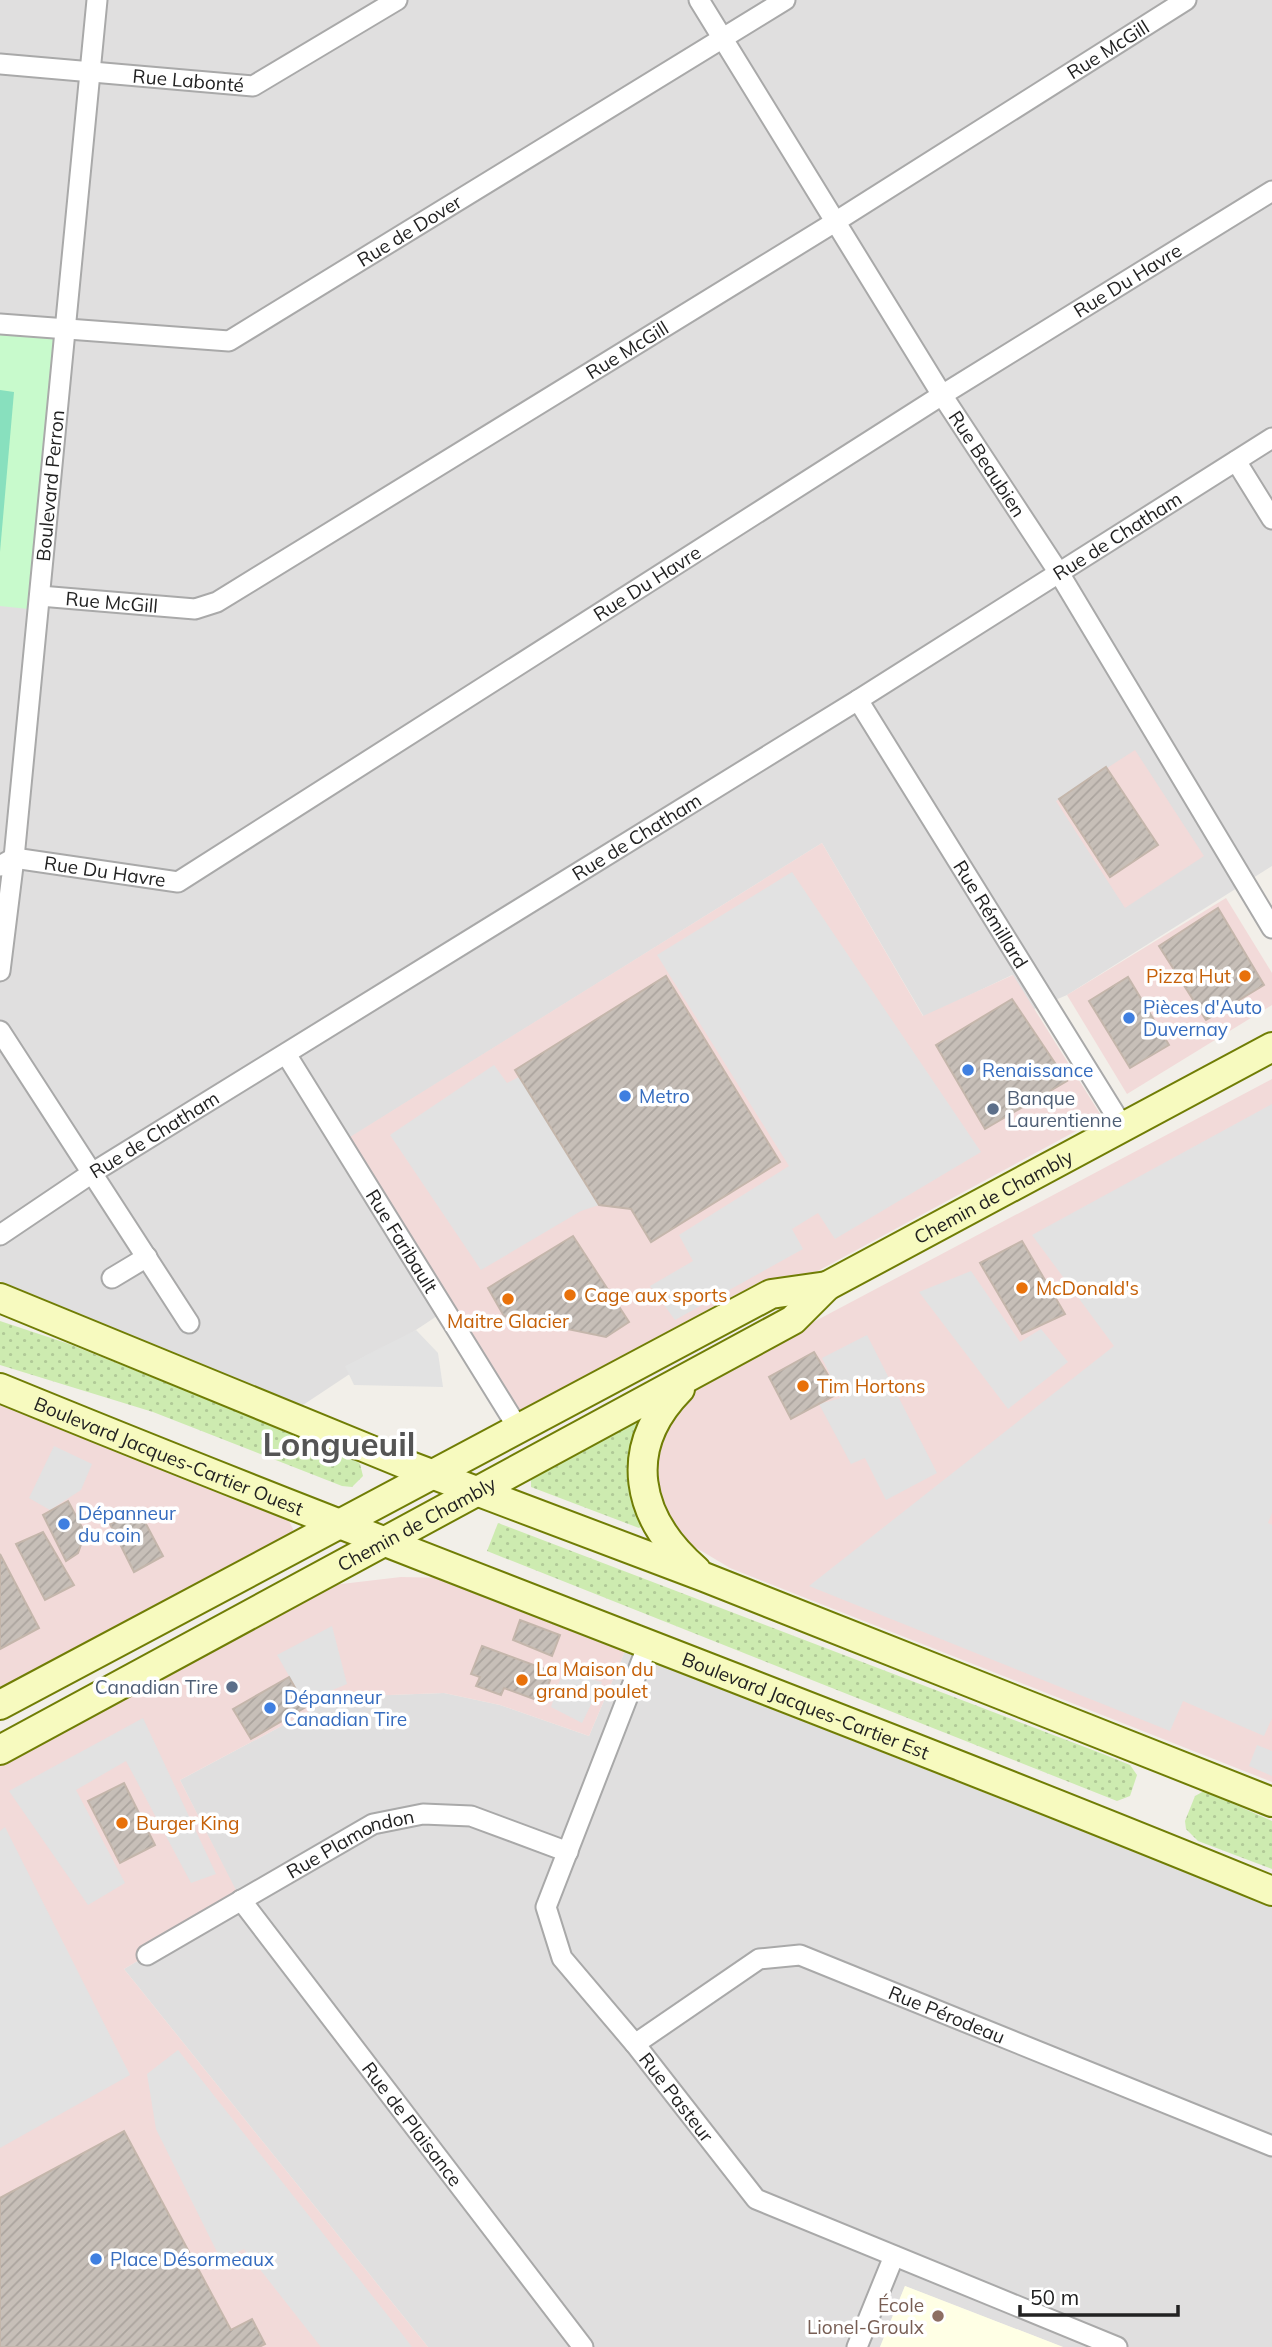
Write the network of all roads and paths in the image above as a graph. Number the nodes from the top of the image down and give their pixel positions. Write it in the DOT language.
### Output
graph roads {
  1 [pos="97,0"];
  2 [pos="397,0"];
  3 [pos="699,0"];
  4 [pos="785,0"];
  5 [pos="1186,0"];
  6 [pos="724,38"];
  7 [pos="0,64"];
  8 [pos="90,72"];
  9 [pos="1272,191"];
  10 [pos="835,222"];
  11 [pos="0,324"];
  12 [pos="65,331"];
  13 [pos="942,394"];
  14 [pos="1272,438"];
  15 [pos="1236,461"];
  16 [pos="1272,519"];
  17 [pos="1059,573"];
  18 [pos="40,596"];
  19 [pos="858,700"];
  20 [pos="7,862"];
  21 [pos="1272,928"];
  22 [pos="0,971"];
  23 [pos="0,1031"];
  24 [pos="1272,1046"];
  25 [pos="286,1054"];
  26 [pos="1123,1127"];
  27 [pos="92,1172"];
  28 [pos="0,1235"];
  29 [pos="146,1257"];
  30 [pos="112,1278"];
  31 [pos="827,1286"];
  32 [pos="0,1298"];
  33 [pos="189,1323"];
  34 [pos="694,1374"];
  35 [pos="0,1388"];
  36 [pos="518,1428"];
  37 [pos="432,1474"];
  38 [pos="479,1491"];
  39 [pos="279,1501"];
  40 [pos="338,1524"];
  41 [pos="384,1543"];
  42 [pos="289,1551"];
  43 [pos="704,1577"];
  44 [pos="649,1642"];
  45 [pos="0,1705"];
  46 [pos="0,1750"];
  47 [pos="1272,1802"];
  48 [pos="568,1853"];
  49 [pos="1272,1891"];
  50 [pos="241,1900"];
  51 [pos="147,1955"];
  52 [pos="635,2044"];
  53 [pos="1272,2146"];
  54 [pos="894,2256"];
  55 [pos="583,2347"];
  56 [pos="857,2347"];
  57 [pos="1117,2347"];
  1 -- 8 [label="street, Boulevard Perron"];
  2 -- 8 [label="street, Rue Labonté"];
  3 -- 6 [label="street, Rue Beaubien"];
  4 -- 6 [label="street, Rue de Dover"];
  5 -- 10 [label="street, Rue McGill"];
  6 -- 10 [label="street, Rue Beaubien"];
  6 -- 12 [label="street, Rue de Dover"];
  7 -- 8 [label="street, Rue Labonté"];
  8 -- 12 [label="street, Boulevard Perron"];
  9 -- 13 [label="street, Rue Du Havre"];
  10 -- 13 [label="street, Rue Beaubien"];
  10 -- 18 [label="street, Rue McGill"];
  11 -- 12 [label="street, Rue de Dover"];
  12 -- 18 [label="street, Boulevard Perron"];
  13 -- 17 [label="street, Rue Beaubien"];
  13 -- 20 [label="street, Rue Du Havre"];
  14 -- 15 [label="street, Rue de Chatham"];
  15 -- 16 [label="street"];
  15 -- 17 [label="street, Rue de Chatham"];
  17 -- 19 [label="street, Rue de Chatham"];
  17 -- 21 [label="street, Rue Beaubien"];
  18 -- 20 [label="street, Boulevard Perron"];
  19 -- 25 [label="street, Rue de Chatham"];
  19 -- 26 [label="street, Rue Rémillard"];
  20 -- 22 [label="street, Boulevard Perron"];
  23 -- 27 [label="street"];
  24 -- 26 [label="main road, Chemin de Chambly"];
  25 -- 27 [label="street, Rue de Chatham"];
  25 -- 36 [label="street, Rue Faribault"];
  26 -- 31 [label="main road, Chemin de Chambly"];
  27 -- 28 [label="street, Rue de Chatham"];
  27 -- 29 [label="street"];
  29 -- 30 [label="street"];
  29 -- 33 [label="street"];
  31 -- 34 [label="main road, Chemin de Chambly"];
  31 -- 36 [label="main road, Chemin de Chambly"];
  32 -- 37 [label="main road"];
  34 -- 38 [label="main road, Chemin de Chambly"];
  34 -- 43 [label="main road"];
  35 -- 39 [label="main road, Boulevard Jacques-Cartier Ouest"];
  36 -- 37 [label="main road, Chemin de Chambly"];
  37 -- 38 [label="main road"];
  37 -- 40 [label="main road, Chemin de Chambly"];
  38 -- 41 [label="main road, Chemin de Chambly"];
  38 -- 43 [label="main road"];
  39 -- 40 [label="main road, Boulevard Jacques-Cartier Ouest"];
  39 -- 42 [label="main road"];
  40 -- 41 [label="main road, Boulevard Jacques-Cartier Est"];
  40 -- 42 [label="main road, Chemin de Chambly"];
  41 -- 44 [label="main road, Boulevard Jacques-Cartier Est"];
  41 -- 46 [label="main road, Chemin de Chambly"];
  42 -- 45 [label="main road, Chemin de Chambly"];
  43 -- 47 [label="main road"];
  44 -- 48 [label="street, Rue Pasteur"];
  44 -- 49 [label="main road, Boulevard Jacques-Cartier Est"];
  48 -- 50 [label="street, Rue Plamondon"];
  48 -- 52 [label="street, Rue Pasteur"];
  50 -- 51 [label="street, Rue Plamondon"];
  50 -- 55 [label="street, Rue de Plaisance"];
  52 -- 53 [label="street, Rue Pérodeau"];
  52 -- 54 [label="street, Rue Pasteur"];
  54 -- 56 [label="street"];
  54 -- 57 [label="street, Rue Pasteur"];
}
